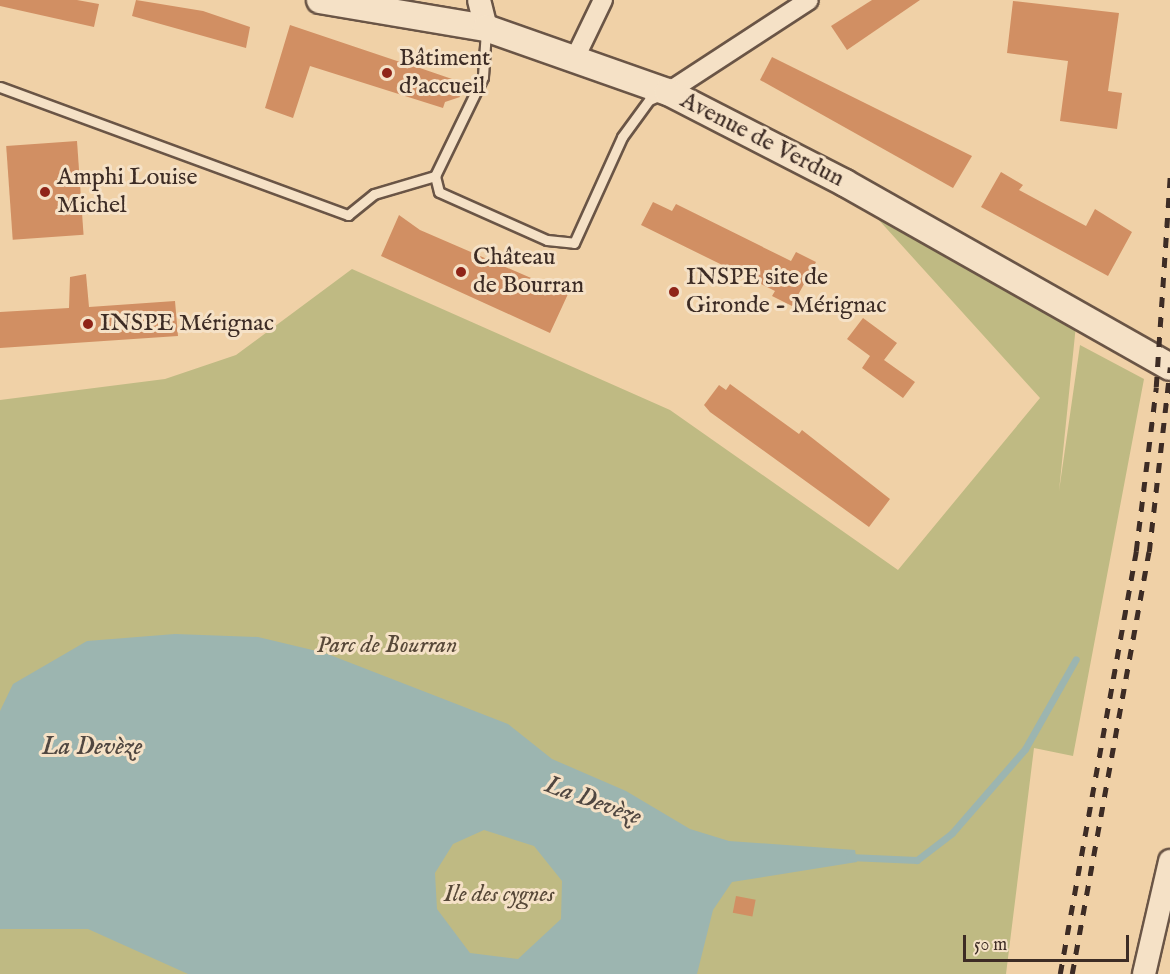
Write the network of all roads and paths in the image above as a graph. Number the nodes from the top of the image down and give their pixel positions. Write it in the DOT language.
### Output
graph roads {
  1 [pos="320,0"];
  2 [pos="479,0"];
  3 [pos="603,0"];
  4 [pos="809,0"];
  5 [pos="486,28"];
  6 [pos="576,56"];
  7 [pos="0,87"];
  8 [pos="668,92"];
  9 [pos="435,176"];
  10 [pos="1170,368"];
  11 [pos="1170,861"];
  12 [pos="1144,974"];
  1 -- 5 [label="main road, Avenue de Verdun"];
  2 -- 5 [label="street"];
  3 -- 6 [label="street"];
  4 -- 8 [label="street"];
  5 -- 6 [label="main road, Avenue de Verdun"];
  5 -- 9 [label="lane"];
  6 -- 8 [label="main road, Avenue de Verdun"];
  7 -- 9 [label="lane"];
  8 -- 9 [label="lane"];
  8 -- 10 [label="main road, Avenue de Verdun"];
  11 -- 12 [label="street"];
}
